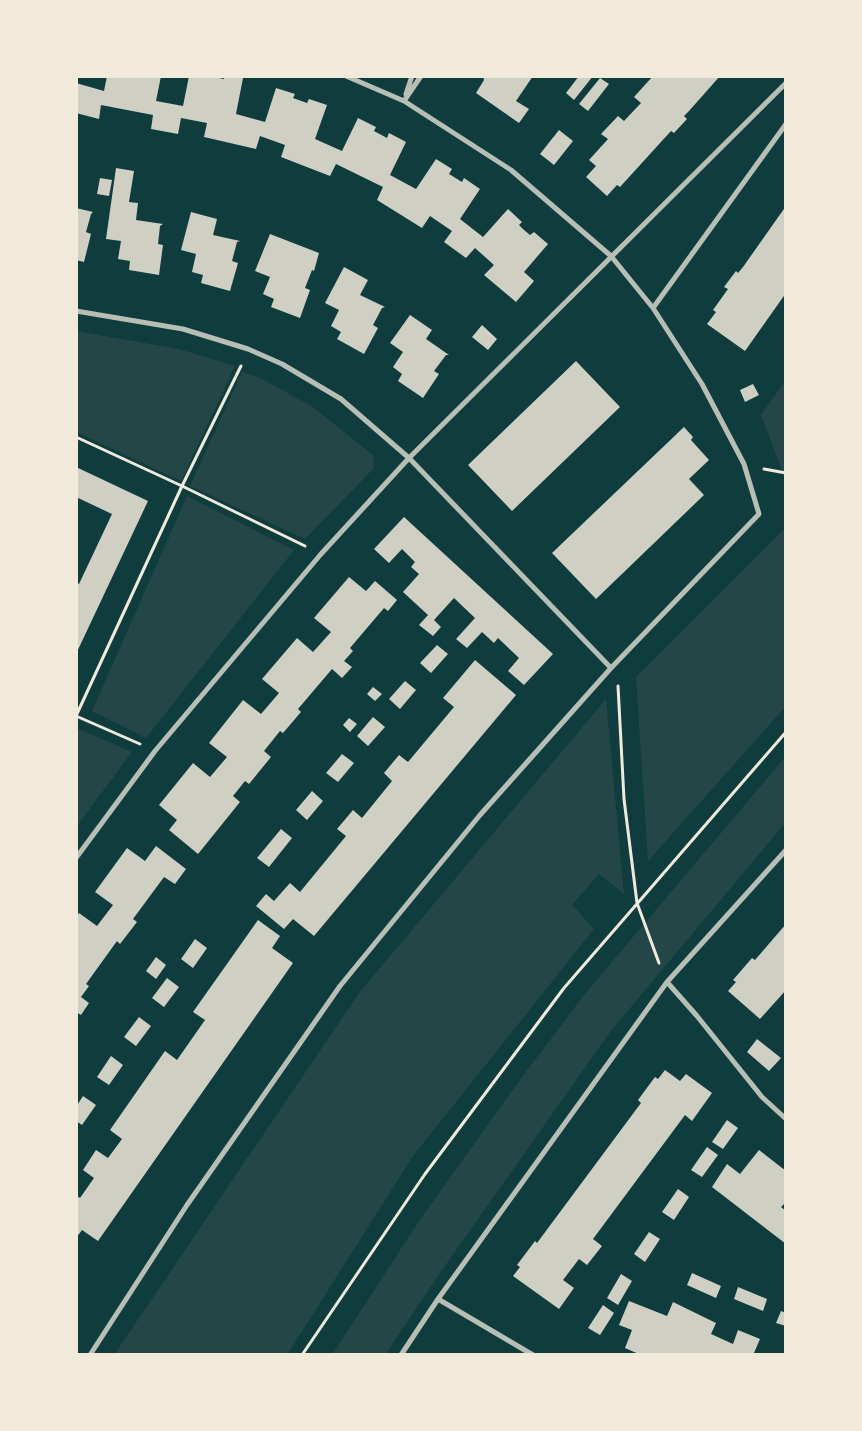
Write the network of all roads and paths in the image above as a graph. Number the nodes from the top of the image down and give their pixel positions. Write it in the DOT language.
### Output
graph roads {
  1 [pos="346,76"];
  2 [pos="412,76"];
  3 [pos="421,76"];
  4 [pos="786,83"];
  5 [pos="404,101"];
  6 [pos="786,124"];
  7 [pos="611,256"];
  8 [pos="653,308"];
  9 [pos="76,311"];
  10 [pos="248,349"];
  11 [pos="76,437"];
  12 [pos="409,458"];
  13 [pos="182,486"];
  14 [pos="321,554"];
  15 [pos="611,668"];
  16 [pos="76,716"];
  17 [pos="786,732"];
  18 [pos="155,751"];
  19 [pos="786,850"];
  20 [pos="76,858"];
  21 [pos="637,903"];
  22 [pos="667,982"];
  23 [pos="786,1119"];
  24 [pos="438,1299"];
  25 [pos="90,1355"];
  26 [pos="302,1355"];
  27 [pos="401,1355"];
  28 [pos="534,1355"];
  1 -- 5 [label="street"];
  2 -- 5 [label="street"];
  3 -- 5 [label="street"];
  4 -- 7 [label="street"];
  5 -- 7 [label="street"];
  6 -- 8 [label="street"];
  7 -- 8 [label="street"];
  7 -- 12 [label="street"];
  8 -- 15 [label="street"];
  9 -- 10 [label="street"];
  10 -- 12 [label="street"];
  10 -- 13 [label="path"];
  11 -- 13 [label="path"];
  12 -- 14 [label="street"];
  12 -- 15 [label="street"];
  13 -- 14 [label="path"];
  13 -- 16 [label="path"];
  14 -- 18 [label="street"];
  15 -- 21 [label="path"];
  15 -- 25 [label="street"];
  16 -- 18 [label="path"];
  17 -- 21 [label="path"];
  18 -- 20 [label="street"];
  19 -- 22 [label="street"];
  21 -- 22 [label="path"];
  21 -- 26 [label="path"];
  22 -- 23 [label="street"];
  22 -- 24 [label="street"];
  24 -- 27 [label="street"];
  24 -- 28 [label="street"];
}
